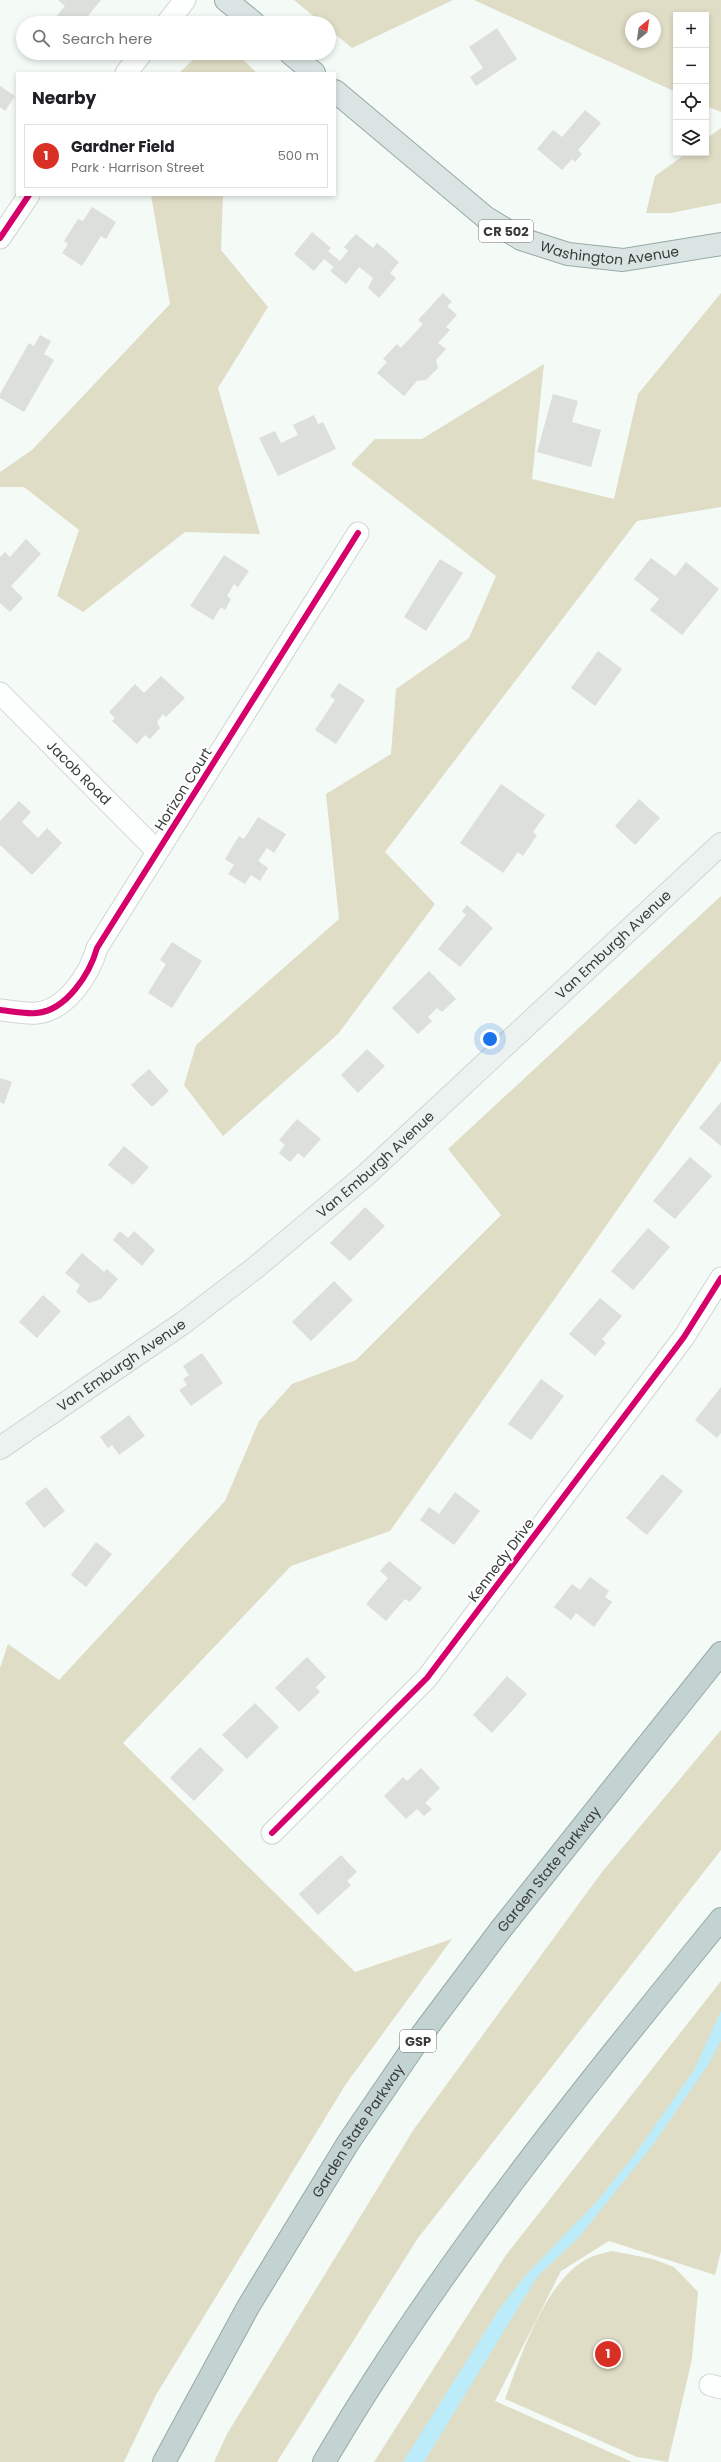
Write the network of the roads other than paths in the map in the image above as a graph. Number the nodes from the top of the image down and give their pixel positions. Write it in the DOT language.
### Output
graph roads {
  1 [pos="185,0"];
  2 [pos="226,0"];
  3 [pos="172,16"];
  4 [pos="245,16"];
  5 [pos="136,60"];
  6 [pos="298,60"];
  7 [pos="127,72"];
  8 [pos="313,72"];
  9 [pos="336,92"];
  10 [pos="28,196"];
  11 [pos="0,238"];
  12 [pos="721,244"];
  13 [pos="358,533"];
  14 [pos="0,693"];
  15 [pos="721,844"];
  16 [pos="157,851"];
  17 [pos="0,1010"];
  18 [pos="721,1278"];
  19 [pos="0,1448"];
  20 [pos="721,1653"];
  21 [pos="272,1834"];
  22 [pos="721,1919"];
  23 [pos="164,2462"];
  24 [pos="324,2462"];
  1 -- 3 [label="street"];
  2 -- 4 [label="main road"];
  5 -- 7 [label="street"];
  6 -- 8 [label="main road"];
  9 -- 12 [label="main road, Washington Avenue / CR 502"];
  10 -- 11 [label="street"];
  13 -- 16 [label="street, Horizon Court"];
  14 -- 16 [label="street, Jacob Road"];
  15 -- 19 [label="main road, Van Emburgh Avenue"];
  16 -- 17 [label="street, Horizon Court"];
  18 -- 21 [label="street, Kennedy Drive"];
  20 -- 23 [label="highway, Garden State Parkway / GSP"];
  22 -- 24 [label="highway"];
}
